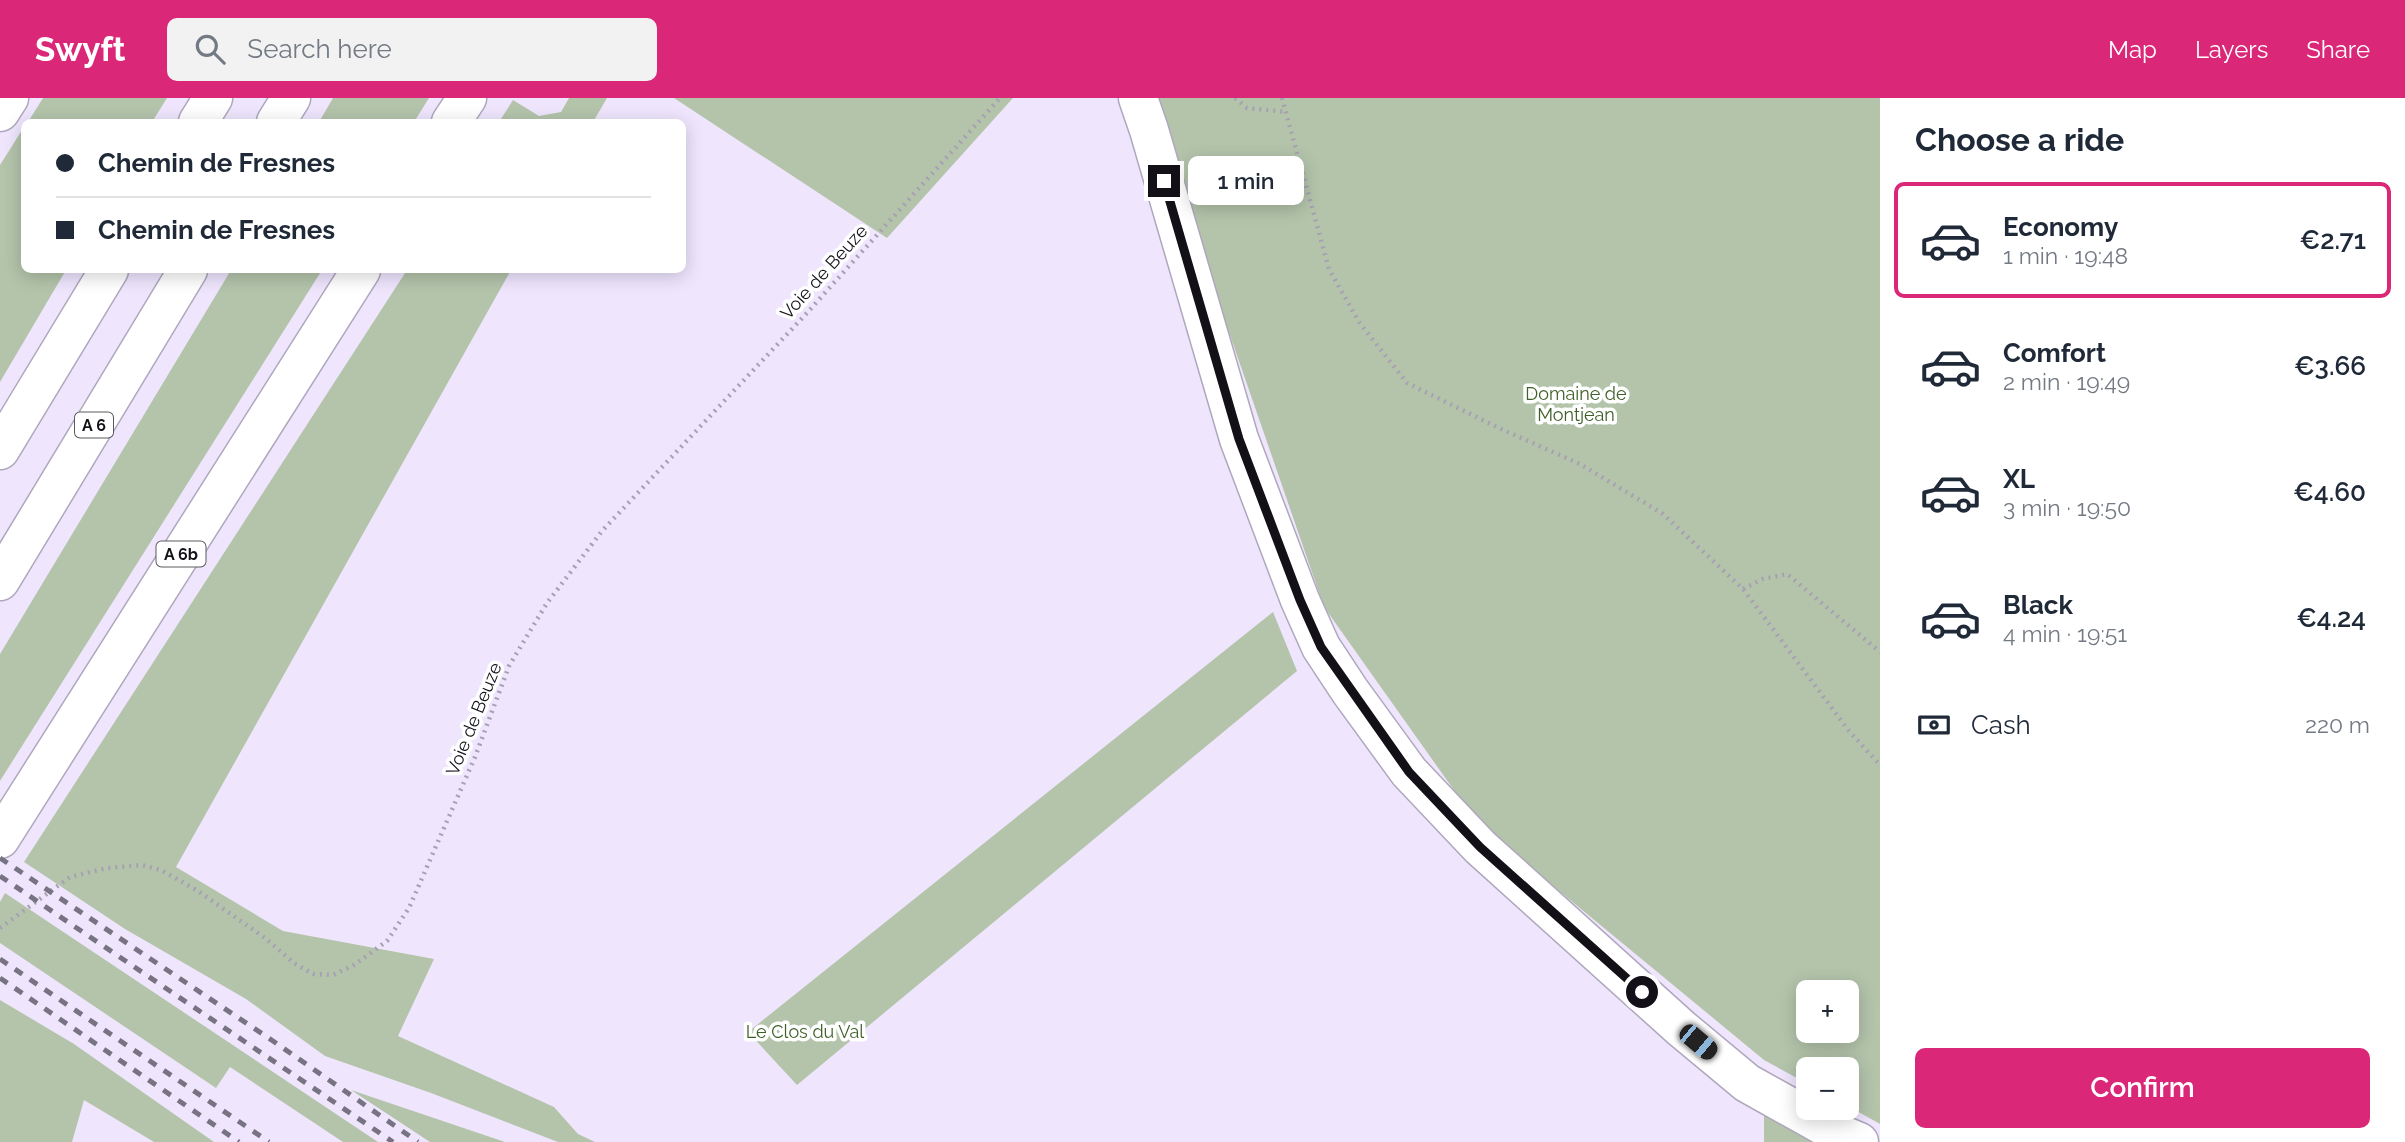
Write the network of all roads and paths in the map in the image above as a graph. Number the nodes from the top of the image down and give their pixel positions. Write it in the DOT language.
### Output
graph roads {
  1 [pos="9,98"];
  2 [pos="213,98"];
  3 [pos="291,98"];
  4 [pos="467,98"];
  5 [pos="1000,98"];
  6 [pos="1138,98"];
  7 [pos="1235,98"];
  8 [pos="1282,98"];
  9 [pos="0,112"];
  10 [pos="1287,113"];
  11 [pos="200,119"];
  12 [pos="278,119"];
  13 [pos="454,119"];
  14 [pos="107,273"];
  15 [pos="186,273"];
  16 [pos="359,273"];
  17 [pos="0,450"];
  18 [pos="0,581"];
  19 [pos="1743,589"];
  20 [pos="1880,652"];
  21 [pos="1880,765"];
  22 [pos="0,839"];
  23 [pos="0,928"];
  24 [pos="1859,1142"];
  1 -- 9 [label="main road"];
  2 -- 11 [label="main road"];
  3 -- 12 [label="main road"];
  4 -- 13 [label="main road"];
  5 -- 23 [label="path, Voie de Beuze"];
  6 -- 24 [label="main road"];
  7 -- 10 [label="path"];
  8 -- 10 [label="path"];
  10 -- 19 [label="path"];
  14 -- 17 [label="main road"];
  15 -- 18 [label="main road, A 6"];
  16 -- 22 [label="main road, A 6b"];
  19 -- 20 [label="path"];
  19 -- 21 [label="path"];
}
